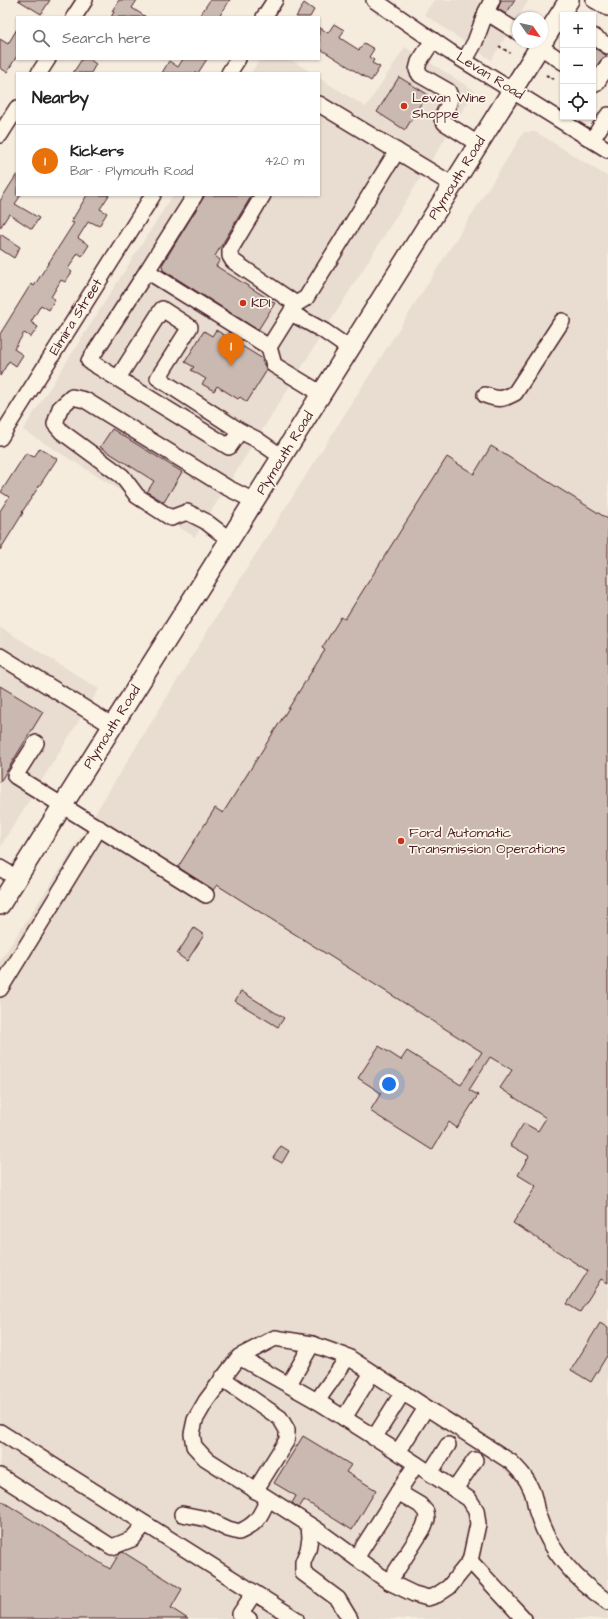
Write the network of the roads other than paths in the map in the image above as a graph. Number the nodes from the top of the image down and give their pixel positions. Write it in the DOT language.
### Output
graph roads {
  1 [pos="85,0"];
  2 [pos="275,0"];
  3 [pos="374,0"];
  4 [pos="594,0"];
  5 [pos="489,6"];
  6 [pos="608,8"];
  7 [pos="564,10"];
  8 [pos="75,16"];
  9 [pos="265,16"];
  10 [pos="512,27"];
  11 [pos="548,30"];
  12 [pos="596,38"];
  13 [pos="433,40"];
  14 [pos="608,46"];
  15 [pos="535,48"];
  16 [pos="543,48"];
  17 [pos="47,60"];
  18 [pos="237,60"];
  19 [pos="465,60"];
  20 [pos="560,60"];
  21 [pos="608,65"];
  22 [pos="40,72"];
  23 [pos="230,72"];
  24 [pos="599,86"];
  25 [pos="513,90"];
  26 [pos="320,106"];
  27 [pos="16,110"];
  28 [pos="560,115"];
  29 [pos="608,115"];
  30 [pos="566,120"];
  31 [pos="0,135"];
  32 [pos="592,140"];
  33 [pos="478,144"];
  34 [pos="608,150"];
  35 [pos="397,151"];
  36 [pos="453,185"];
  37 [pos="152,196"];
  38 [pos="194,196"];
  39 [pos="262,196"];
  40 [pos="147,271"];
  41 [pos="293,308"];
  42 [pos="562,321"];
  43 [pos="269,347"];
  44 [pos="350,349"];
  45 [pos="118,378"];
  46 [pos="322,394"];
  47 [pos="485,395"];
  48 [pos="240,430"];
  49 [pos="0,438"];
  50 [pos="282,457"];
  51 [pos="254,501"];
  52 [pos="230,540"];
  53 [pos="0,656"];
  54 [pos="113,726"];
  55 [pos="36,743"];
  56 [pos="63,806"];
  57 [pos="99,828"];
  58 [pos="0,868"];
  59 [pos="17,878"];
  60 [pos="206,896"];
  61 [pos="0,905"];
  62 [pos="0,989"];
  63 [pos="312,1344"];
  64 [pos="239,1357"];
  65 [pos="348,1357"];
  66 [pos="372,1373"];
  67 [pos="222,1378"];
  68 [pos="289,1384"];
  69 [pos="404,1392"];
  70 [pos="317,1401"];
  71 [pos="426,1408"];
  72 [pos="344,1418"];
  73 [pos="0,1432"];
  74 [pos="374,1438"];
  75 [pos="448,1445"];
  76 [pos="398,1452"];
  77 [pos="476,1460"];
  78 [pos="416,1464"];
  79 [pos="430,1473"];
  80 [pos="0,1476"];
  81 [pos="455,1489"];
  82 [pos="398,1492"];
  83 [pos="261,1495"];
  84 [pos="182,1514"];
  85 [pos="145,1524"];
  86 [pos="309,1525"];
  87 [pos="356,1558"];
  88 [pos="470,1561"];
  89 [pos="389,1582"];
  90 [pos="254,1593"];
  91 [pos="608,1602"];
  92 [pos="249,1619"];
  93 [pos="296,1619"];
  94 [pos="350,1619"];
  95 [pos="524,1619"];
  1 -- 8 [label="street"];
  2 -- 9 [label="street"];
  3 -- 13 [label="street, Levan Road"];
  4 -- 6 [label="street"];
  5 -- 10 [label="street"];
  5 -- 19 [label="street"];
  7 -- 11 [label="main road, Plymouth Road"];
  12 -- 14 [label="street"];
  13 -- 19 [label="street, Levan Road"];
  13 -- 33 [label="street"];
  15 -- 25 [label="main road, Plymouth Road"];
  16 -- 20 [label="street"];
  17 -- 22 [label="street"];
  18 -- 23 [label="street"];
  19 -- 25 [label="street, Levan Road"];
  21 -- 24 [label="street"];
  25 -- 28 [label="street, Levan Road"];
  25 -- 33 [label="main road, Plymouth Road"];
  26 -- 35 [label="street"];
  27 -- 31 [label="street"];
  29 -- 32 [label="street"];
  30 -- 32 [label="street, Levan Road"];
  32 -- 34 [label="street, Levan Road"];
  33 -- 36 [label="main road, Plymouth Road"];
  35 -- 36 [label="street"];
  35 -- 41 [label="street"];
  36 -- 44 [label="main road, Plymouth Road"];
  37 -- 49 [label="street, Elmira Street"];
  38 -- 40 [label="street"];
  39 -- 41 [label="street"];
  40 -- 43 [label="street"];
  40 -- 45 [label="street"];
  41 -- 43 [label="street"];
  41 -- 44 [label="street"];
  42 -- 47 [label="street"];
  43 -- 46 [label="street"];
  44 -- 46 [label="main road, Plymouth Road"];
  45 -- 48 [label="street"];
  45 -- 48 [label="street"];
  46 -- 50 [label="main road, Plymouth Road"];
  48 -- 50 [label="street"];
  50 -- 51 [label="main road, Plymouth Road"];
  51 -- 52 [label="main road, Plymouth Road"];
  51 -- 52 [label="street"];
  52 -- 54 [label="main road, Plymouth Road"];
  53 -- 54 [label="street"];
  54 -- 56 [label="main road, Plymouth Road"];
  55 -- 56 [label="street"];
  56 -- 57 [label="street"];
  56 -- 59 [label="main road, Plymouth Road"];
  57 -- 60 [label="street"];
  57 -- 62 [label="street"];
  58 -- 59 [label="street"];
  59 -- 61 [label="main road, Plymouth Road"];
  63 -- 64 [label="street"];
  63 -- 65 [label="street"];
  63 -- 68 [label="street"];
  64 -- 67 [label="street"];
  64 -- 68 [label="street"];
  65 -- 66 [label="street"];
  65 -- 70 [label="street"];
  66 -- 69 [label="street"];
  66 -- 72 [label="street"];
  67 -- 83 [label="street"];
  67 -- 83 [label="street"];
  68 -- 70 [label="street"];
  69 -- 71 [label="street"];
  69 -- 74 [label="street"];
  70 -- 72 [label="street"];
  71 -- 76 [label="street"];
  71 -- 91 [label="street"];
  72 -- 74 [label="street"];
  73 -- 85 [label="street"];
  74 -- 76 [label="street"];
  75 -- 79 [label="street"];
  76 -- 78 [label="street"];
  77 -- 81 [label="street"];
  78 -- 79 [label="street"];
  78 -- 82 [label="street"];
  79 -- 81 [label="street"];
  80 -- 85 [label="street"];
  81 -- 88 [label="street"];
  82 -- 87 [label="street"];
  82 -- 89 [label="street"];
  83 -- 84 [label="street"];
  83 -- 86 [label="street"];
  85 -- 90 [label="street"];
  86 -- 87 [label="street"];
  86 -- 94 [label="street"];
  87 -- 89 [label="street"];
  88 -- 89 [label="street"];
  88 -- 95 [label="street"];
  90 -- 92 [label="street"];
  90 -- 93 [label="street"];
}
